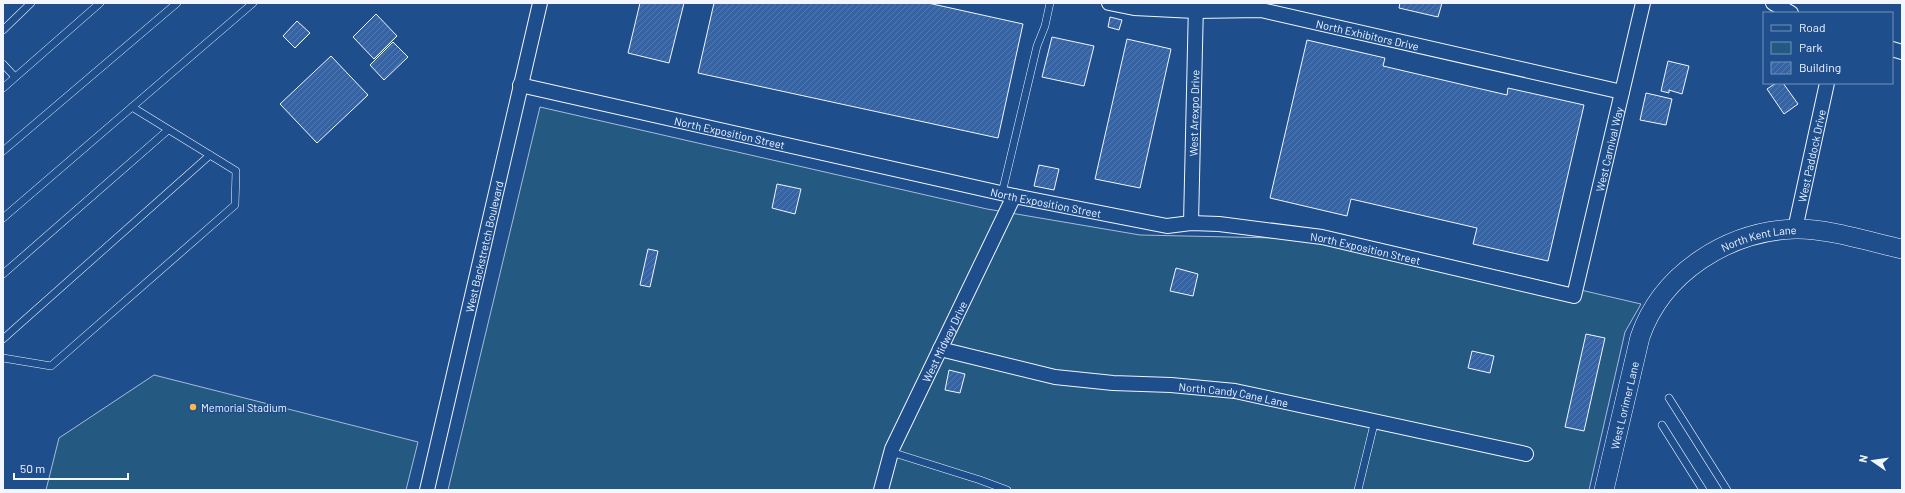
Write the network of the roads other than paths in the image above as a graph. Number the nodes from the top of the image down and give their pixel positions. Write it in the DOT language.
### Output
graph roads {
  1 [pos="32,3"];
  2 [pos="100,3"];
  3 [pos="177,3"];
  4 [pos="253,3"];
  5 [pos="540,3"];
  6 [pos="1050,3"];
  7 [pos="1109,3"];
  8 [pos="1643,3"];
  9 [pos="1773,3"];
  10 [pos="1195,7"];
  11 [pos="1789,12"];
  12 [pos="3,30"];
  13 [pos="3,64"];
  14 [pos="15,77"];
  15 [pos="1827,84"];
  16 [pos="520,85"];
  17 [pos="3,88"];
  18 [pos="1622,92"];
  19 [pos="132,107"];
  20 [pos="168,130"];
  21 [pos="3,151"];
  22 [pos="210,155"];
  23 [pos="1008,194"];
  24 [pos="3,218"];
  25 [pos="1191,223"];
  26 [pos="1795,229"];
  27 [pos="1902,249"];
  28 [pos="3,274"];
  29 [pos="1574,296"];
  30 [pos="1645,322"];
  31 [pos="3,339"];
  32 [pos="940,349"];
  33 [pos="3,358"];
  34 [pos="1669,398"];
  35 [pos="1375,420"];
  36 [pos="1662,425"];
  37 [pos="891,452"];
  38 [pos="1526,454"];
  39 [pos="427,490"];
  40 [pos="881,490"];
  41 [pos="1007,490"];
  42 [pos="1358,490"];
  43 [pos="1604,490"];
  44 [pos="1703,490"];
  45 [pos="1727,490"];
  1 -- 12 [label="lane"];
  2 -- 14 [label="lane"];
  3 -- 21 [label="lane"];
  4 -- 19 [label="lane"];
  5 -- 16 [label="street, West Backstretch Boulevard"];
  6 -- 23 [label="lane"];
  7 -- 10 [label="street, North Exhibitors Drive"];
  8 -- 18 [label="street, West Carnival Way"];
  9 -- 11 [label="street"];
  10 -- 18 [label="street, North Exhibitors Drive"];
  10 -- 25 [label="street, West Arexpo Drive"];
  13 -- 14 [label="lane"];
  14 -- 17 [label="lane"];
  15 -- 26 [label="street, West Paddock Drive"];
  16 -- 23 [label="street, North Exposition Street"];
  16 -- 39 [label="street, West Backstretch Boulevard"];
  18 -- 29 [label="street, West Carnival Way"];
  19 -- 20 [label="lane"];
  19 -- 24 [label="lane"];
  20 -- 22 [label="lane"];
  20 -- 28 [label="lane"];
  22 -- 31 [label="lane"];
  22 -- 33 [label="lane"];
  23 -- 25 [label="street, North Exposition Street"];
  23 -- 32 [label="street, West Midway Drive"];
  25 -- 29 [label="street, North Exposition Street"];
  26 -- 27 [label="street, North Kent Lane"];
  26 -- 30 [label="street, North Kent Lane"];
  30 -- 43 [label="street, West Lorimer Lane"];
  32 -- 35 [label="street, North Candy Cane Lane"];
  32 -- 37 [label="street, West Midway Drive"];
  34 -- 45 [label="lane"];
  35 -- 38 [label="street, North Candy Cane Lane"];
  35 -- 42 [label="lane"];
  36 -- 44 [label="lane"];
  37 -- 40 [label="street, West Midway Drive"];
  37 -- 41 [label="lane"];
}
